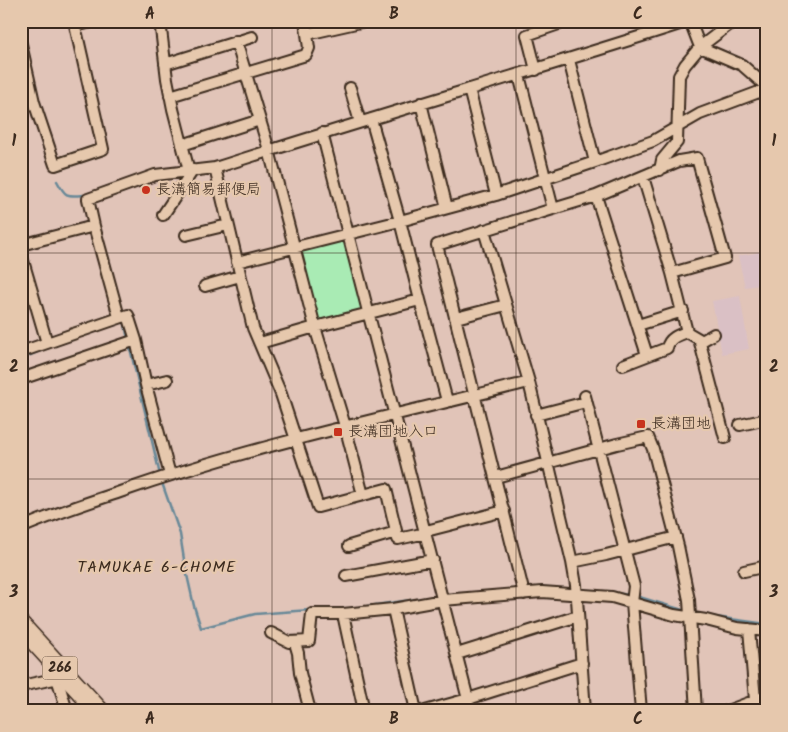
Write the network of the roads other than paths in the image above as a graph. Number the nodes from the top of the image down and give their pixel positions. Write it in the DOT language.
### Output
graph roads {
  1 [pos="96,21"];
  2 [pos="160,21"];
  3 [pos="305,21"];
  4 [pos="365,21"];
  5 [pos="689,21"];
  6 [pos="734,21"];
  7 [pos="74,23"];
  8 [pos="342,24"];
  9 [pos="559,24"];
  10 [pos="308,34"];
  11 [pos="252,36"];
  12 [pos="236,41"];
  13 [pos="21,44"];
  14 [pos="700,47"];
  15 [pos="569,60"];
  16 [pos="165,64"];
  17 [pos="536,70"];
  18 [pos="246,73"];
  19 [pos="518,75"];
  20 [pos="350,88"];
  21 [pos="469,88"];
  22 [pos="767,88"];
  23 [pos="170,96"];
  24 [pos="421,103"];
  25 [pos="371,119"];
  26 [pos="260,120"];
  27 [pos="360,122"];
  28 [pos="679,126"];
  29 [pos="322,133"];
  30 [pos="182,145"];
  31 [pos="269,150"];
  32 [pos="595,162"];
  33 [pos="215,168"];
  34 [pos="660,170"];
  35 [pos="191,171"];
  36 [pos="643,177"];
  37 [pos="545,178"];
  38 [pos="496,195"];
  39 [pos="596,196"];
  40 [pos="447,208"];
  41 [pos="553,209"];
  42 [pos="162,216"];
  43 [pos="400,221"];
  44 [pos="228,224"];
  45 [pos="94,226"];
  46 [pos="484,230"];
  47 [pos="349,234"];
  48 [pos="186,235"];
  49 [pos="21,245"];
  50 [pos="294,248"];
  51 [pos="21,254"];
  52 [pos="237,262"];
  53 [pos="672,273"];
  54 [pos="240,276"];
  55 [pos="205,286"];
  56 [pos="420,300"];
  57 [pos="506,305"];
  58 [pos="683,311"];
  59 [pos="369,313"];
  60 [pos="119,317"];
  61 [pos="456,318"];
  62 [pos="638,325"];
  63 [pos="315,328"];
  64 [pos="687,332"];
  65 [pos="714,334"];
  66 [pos="136,340"];
  67 [pos="700,342"];
  68 [pos="46,343"];
  69 [pos="260,343"];
  70 [pos="21,352"];
  71 [pos="647,355"];
  72 [pos="623,365"];
  73 [pos="21,379"];
  74 [pos="167,380"];
  75 [pos="529,382"];
  76 [pos="146,385"];
  77 [pos="476,395"];
  78 [pos="447,401"];
  79 [pos="395,413"];
  80 [pos="536,414"];
  81 [pos="767,418"];
  82 [pos="740,425"];
  83 [pos="345,426"];
  84 [pos="725,438"];
  85 [pos="295,439"];
  86 [pos="598,449"];
  87 [pos="548,463"];
  88 [pos="170,474"];
  89 [pos="496,476"];
  90 [pos="364,494"];
  91 [pos="504,511"];
  92 [pos="21,528"];
  93 [pos="396,532"];
  94 [pos="426,532"];
  95 [pos="676,537"];
  96 [pos="349,546"];
  97 [pos="624,551"];
  98 [pos="433,560"];
  99 [pos="572,562"];
  100 [pos="767,566"];
  101 [pos="744,572"];
  102 [pos="346,576"];
  103 [pos="576,591"];
  104 [pos="524,592"];
  105 [pos="444,600"];
  106 [pos="632,602"];
  107 [pos="393,610"];
  108 [pos="343,614"];
  109 [pos="578,616"];
  110 [pos="690,618"];
  111 [pos="21,626"];
  112 [pos="749,629"];
  113 [pos="767,631"];
  114 [pos="271,632"];
  115 [pos="296,643"];
  116 [pos="457,654"];
  117 [pos="582,663"];
  118 [pos="62,677"];
  119 [pos="21,686"];
  120 [pos="767,696"];
  121 [pos="468,699"];
  122 [pos="755,700"];
  123 [pos="584,710"];
  124 [pos="68,711"];
  125 [pos="99,711"];
  126 [pos="310,711"];
  127 [pos="364,711"];
  128 [pos="416,711"];
  129 [pos="425,711"];
  130 [pos="471,711"];
  131 [pos="641,711"];
  132 [pos="696,711"];
  133 [pos="727,711"];
  1 -- 7 [label="street"];
  2 -- 16 [label="street"];
  3 -- 10 [label="street"];
  4 -- 8 [label="street"];
  5 -- 14 [label="street"];
  5 -- 15 [label="street"];
  6 -- 14 [label="street"];
  7 -- 13 [label="street"];
  8 -- 10 [label="street"];
  9 -- 17 [label="street"];
  10 -- 18 [label="street"];
  11 -- 12 [label="street"];
  12 -- 16 [label="street"];
  12 -- 18 [label="street"];
  14 -- 22 [label="street"];
  14 -- 28 [label="street"];
  15 -- 17 [label="street"];
  15 -- 32 [label="street"];
  16 -- 23 [label="street"];
  17 -- 19 [label="street"];
  18 -- 23 [label="street"];
  18 -- 26 [label="street"];
  19 -- 21 [label="street"];
  19 -- 37 [label="street"];
  20 -- 27 [label="street"];
  21 -- 24 [label="street"];
  21 -- 38 [label="street"];
  22 -- 28 [label="street"];
  23 -- 30 [label="street"];
  24 -- 25 [label="street"];
  24 -- 40 [label="street"];
  25 -- 27 [label="street"];
  25 -- 43 [label="street"];
  26 -- 30 [label="street"];
  26 -- 31 [label="street"];
  27 -- 29 [label="street"];
  28 -- 32 [label="street"];
  28 -- 34 [label="street"];
  29 -- 31 [label="street"];
  29 -- 47 [label="street"];
  30 -- 35 [label="street"];
  31 -- 33 [label="street"];
  31 -- 50 [label="street"];
  32 -- 37 [label="street"];
  33 -- 35 [label="street"];
  33 -- 44 [label="street"];
  34 -- 36 [label="street"];
  34 -- 53 [label="street"];
  35 -- 42 [label="street"];
  35 -- 45 [label="street"];
  36 -- 39 [label="street"];
  36 -- 53 [label="street"];
  37 -- 38 [label="street"];
  37 -- 41 [label="street"];
  38 -- 40 [label="street"];
  39 -- 41 [label="street"];
  39 -- 62 [label="street"];
  40 -- 43 [label="street"];
  41 -- 46 [label="street"];
  43 -- 47 [label="street"];
  43 -- 56 [label="street"];
  44 -- 48 [label="street"];
  44 -- 52 [label="street"];
  45 -- 49 [label="street"];
  45 -- 60 [label="street"];
  46 -- 57 [label="street"];
  46 -- 61 [label="street"];
  47 -- 50 [label="street"];
  47 -- 59 [label="street"];
  50 -- 52 [label="street"];
  50 -- 63 [label="street"];
  51 -- 68 [label="street"];
  52 -- 54 [label="street"];
  53 -- 58 [label="street"];
  54 -- 55 [label="street"];
  54 -- 69 [label="street"];
  56 -- 59 [label="street"];
  56 -- 78 [label="street"];
  57 -- 61 [label="street"];
  57 -- 75 [label="street"];
  58 -- 62 [label="street"];
  58 -- 64 [label="street"];
  59 -- 63 [label="street"];
  59 -- 79 [label="street"];
  60 -- 66 [label="street"];
  60 -- 68 [label="street"];
  61 -- 77 [label="street"];
  62 -- 71 [label="street"];
  63 -- 69 [label="street"];
  63 -- 83 [label="street"];
  64 -- 67 [label="street"];
  64 -- 71 [label="street"];
  65 -- 67 [label="street"];
  66 -- 73 [label="street"];
  66 -- 76 [label="street"];
  67 -- 84 [label="street"];
  68 -- 70 [label="street"];
  69 -- 85 [label="street"];
  71 -- 72 [label="street"];
  74 -- 76 [label="street"];
  75 -- 77 [label="street"];
  75 -- 80 [label="street"];
  76 -- 88 [label="street"];
  77 -- 78 [label="street"];
  77 -- 89 [label="street"];
  78 -- 79 [label="street"];
  79 -- 83 [label="street"];
  79 -- 94 [label="street"];
  80 -- 86 [label="street"];
  80 -- 87 [label="street"];
  81 -- 82 [label="street"];
  83 -- 85 [label="street"];
  83 -- 90 [label="street"];
  85 -- 88 [label="street"];
  85 -- 90 [label="street"];
  86 -- 87 [label="street"];
  86 -- 95 [label="street"];
  86 -- 97 [label="street"];
  87 -- 89 [label="street"];
  87 -- 99 [label="street"];
  88 -- 92 [label="street"];
  89 -- 91 [label="street"];
  90 -- 93 [label="street"];
  91 -- 94 [label="street"];
  91 -- 104 [label="street"];
  93 -- 94 [label="street"];
  93 -- 96 [label="street"];
  94 -- 98 [label="street"];
  95 -- 97 [label="street"];
  95 -- 110 [label="street"];
  97 -- 99 [label="street"];
  97 -- 106 [label="street"];
  98 -- 102 [label="street"];
  98 -- 105 [label="street"];
  99 -- 103 [label="street"];
  100 -- 101 [label="street"];
  103 -- 104 [label="street"];
  103 -- 106 [label="street"];
  103 -- 109 [label="street"];
  104 -- 105 [label="street"];
  105 -- 107 [label="street"];
  105 -- 116 [label="street"];
  106 -- 110 [label="street"];
  106 -- 131 [label="street"];
  107 -- 108 [label="street"];
  107 -- 128 [label="street"];
  108 -- 115 [label="street"];
  108 -- 127 [label="street"];
  109 -- 116 [label="street"];
  109 -- 117 [label="street"];
  110 -- 112 [label="street"];
  110 -- 132 [label="street"];
  111 -- 118 [label="highway, 266"];
  112 -- 113 [label="street"];
  112 -- 122 [label="street"];
  114 -- 115 [label="street"];
  115 -- 126 [label="street"];
  116 -- 121 [label="street"];
  117 -- 121 [label="street"];
  117 -- 123 [label="street"];
  118 -- 119 [label="street"];
  118 -- 124 [label="street"];
  118 -- 125 [label="highway, 266"];
  120 -- 122 [label="street"];
  121 -- 129 [label="street"];
  121 -- 130 [label="street"];
  122 -- 133 [label="street"];
}
